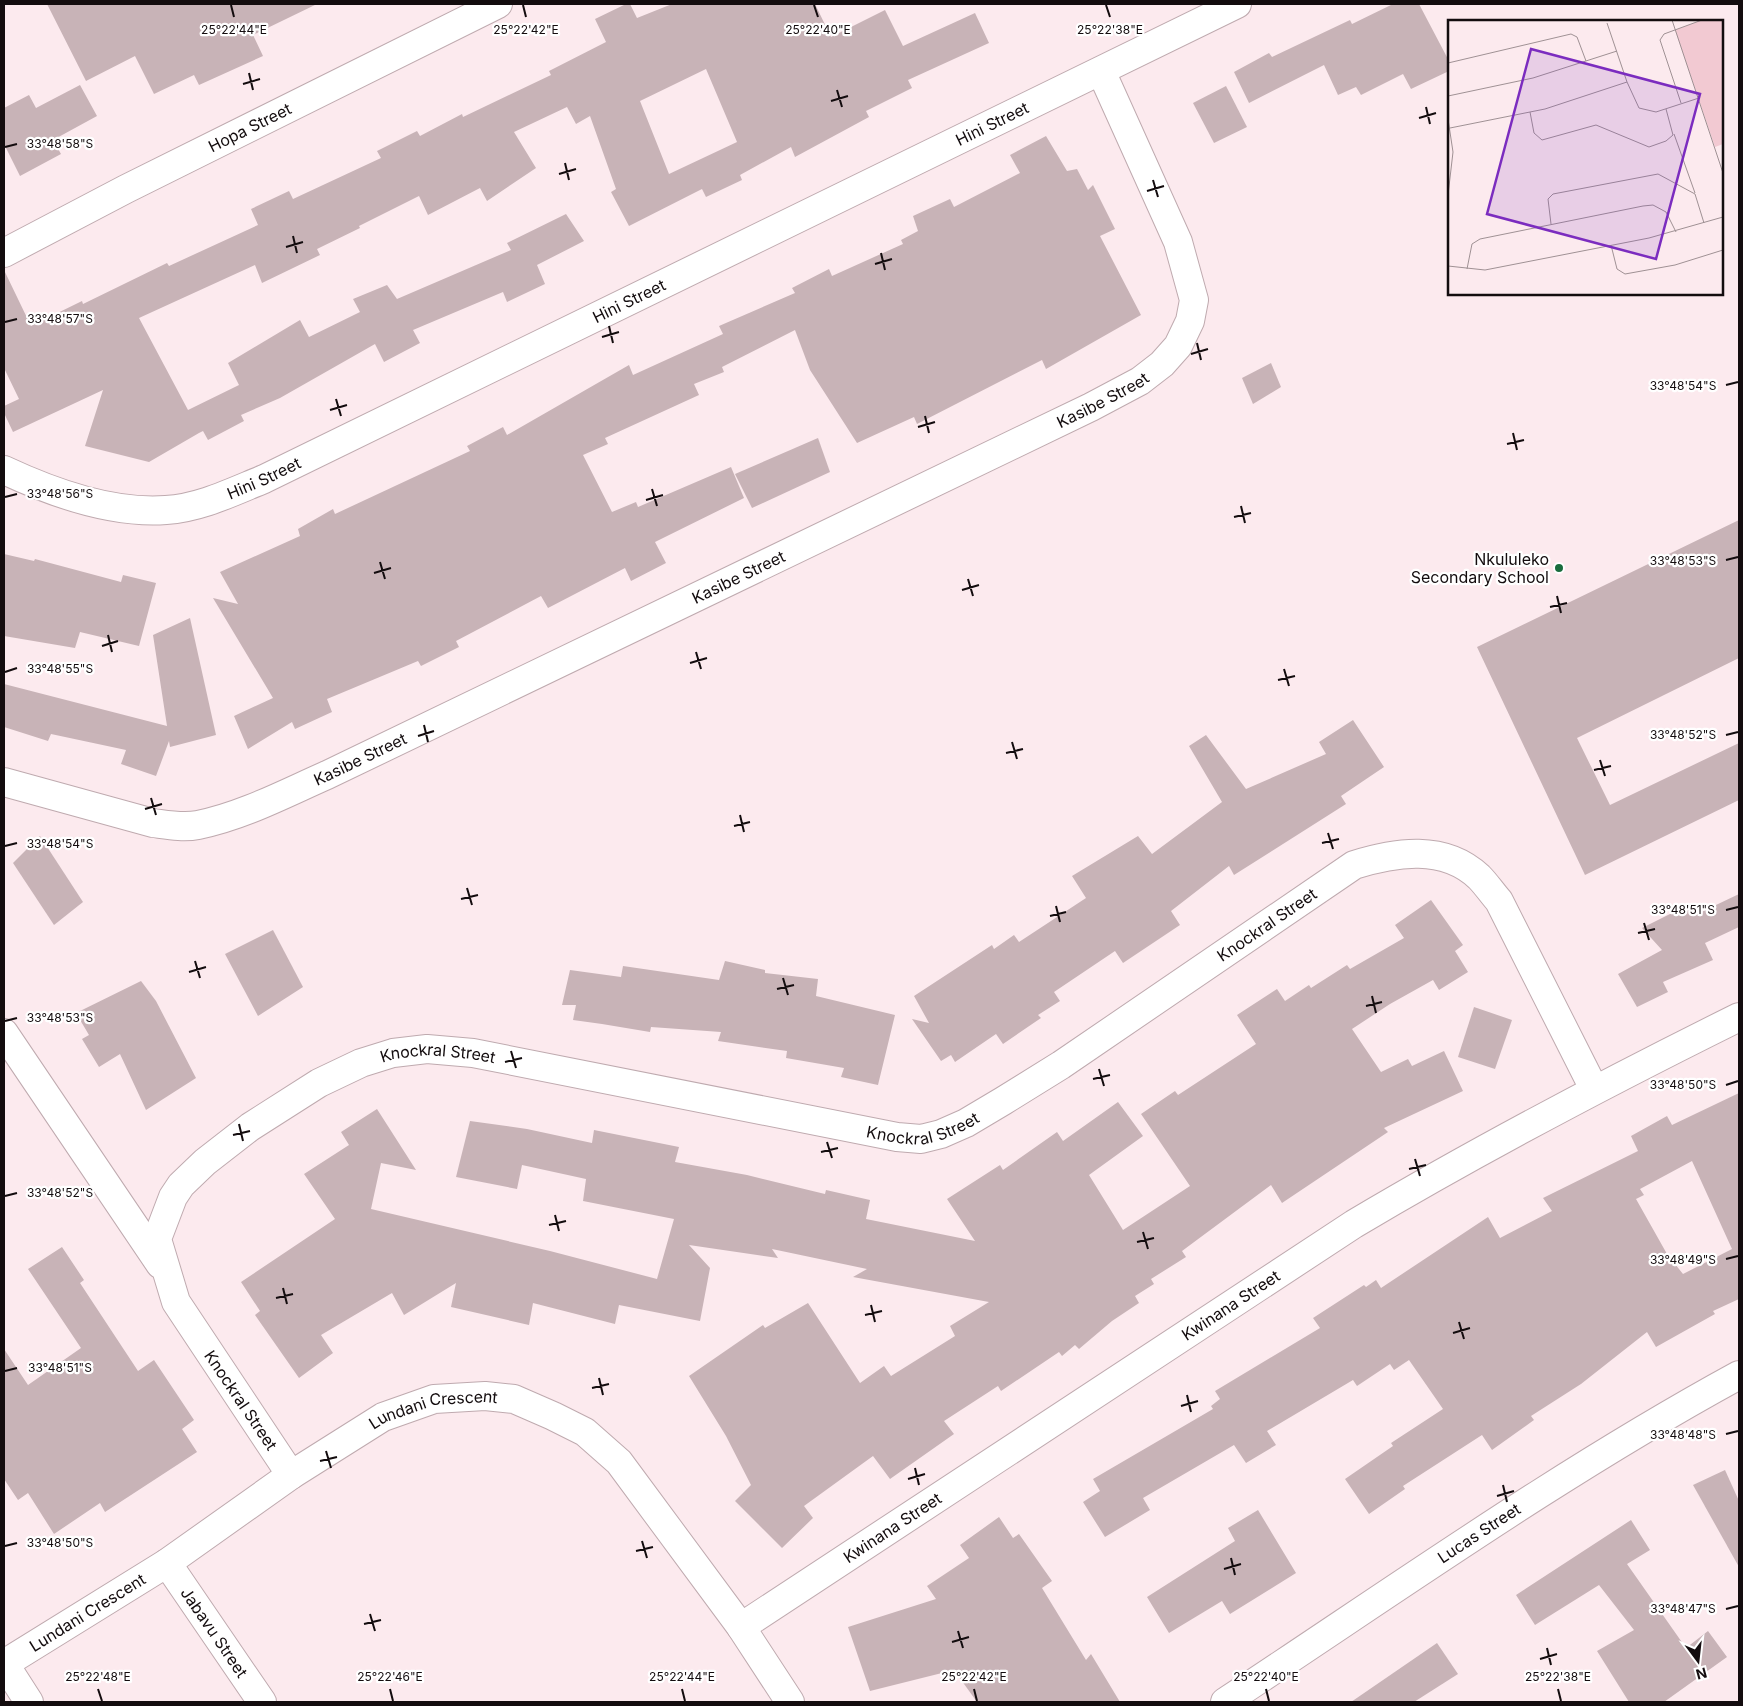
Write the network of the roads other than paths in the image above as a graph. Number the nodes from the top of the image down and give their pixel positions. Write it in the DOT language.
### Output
graph roads {
  1 [pos="498,4"];
  2 [pos="1237,4"];
  3 [pos="466,10"];
  4 [pos="1101,72"];
  5 [pos="4,253"];
  6 [pos="4,470"];
  7 [pos="4,782"];
  8 [pos="1739,1018"];
  9 [pos="4,1033"];
  10 [pos="1594,1089"];
  11 [pos="166,1271"];
  12 [pos="1739,1375"];
  13 [pos="291,1475"];
  14 [pos="167,1563"];
  15 [pos="741,1626"];
  16 [pos="4,1663"];
  17 [pos="29,1702"];
  18 [pos="262,1702"];
  19 [pos="790,1702"];
  20 [pos="1225,1702"];
  1 -- 3 [label="street, Hopa Street"];
  2 -- 4 [label="street, Hini Street"];
  3 -- 5 [label="street, Hopa Street"];
  4 -- 6 [label="street, Hini Street"];
  4 -- 7 [label="street, Kasibe Street"];
  8 -- 10 [label="street, Kwinana Street"];
  9 -- 11 [label="street, Knockral Street"];
  10 -- 11 [label="street, Knockral Street"];
  10 -- 15 [label="street, Kwinana Street"];
  11 -- 13 [label="street, Knockral Street"];
  12 -- 20 [label="street, Lucas Street"];
  13 -- 14 [label="street, Lundani Crescent"];
  13 -- 15 [label="street, Lundani Crescent"];
  14 -- 16 [label="street, Lundani Crescent"];
  14 -- 18 [label="street, Jabavu Street"];
  15 -- 19 [label="street, Lundani Crescent"];
  16 -- 17 [label="street"];
}
